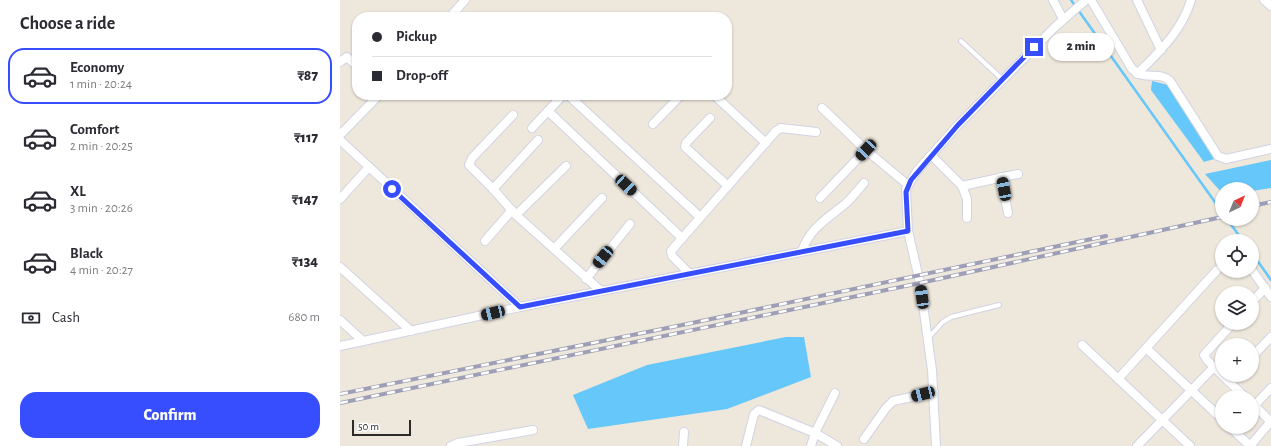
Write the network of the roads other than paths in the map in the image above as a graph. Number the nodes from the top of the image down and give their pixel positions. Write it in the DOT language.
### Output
graph roads {
  1 [pos="1053,0"];
  2 [pos="1086,0"];
  3 [pos="1091,0"];
  4 [pos="1137,0"];
  5 [pos="1191,0"];
  6 [pos="1264,0"];
  7 [pos="462,1"];
  8 [pos="1271,6"];
  9 [pos="454,12"];
  10 [pos="1063,19"];
  11 [pos="961,41"];
  12 [pos="1161,50"];
  13 [pos="340,62"];
  14 [pos="352,62"];
  15 [pos="1137,74"];
  16 [pos="1002,79"];
  17 [pos="374,100"];
  18 [pos="558,100"];
  19 [pos="573,100"];
  20 [pos="676,100"];
  21 [pos="719,100"];
  22 [pos="822,108"];
  23 [pos="548,111"];
  24 [pos="513,114"];
  25 [pos="710,118"];
  26 [pos="653,124"];
  27 [pos="532,128"];
  28 [pos="816,132"];
  29 [pos="340,136"];
  30 [pos="340,140"];
  31 [pos="538,140"];
  32 [pos="766,143"];
  33 [pos="1271,149"];
  34 [pos="866,150"];
  35 [pos="931,154"];
  36 [pos="566,166"];
  37 [pos="369,167"];
  38 [pos="1018,174"];
  39 [pos="1001,177"];
  40 [pos="864,183"];
  41 [pos="908,185"];
  42 [pos="728,186"];
  43 [pos="962,186"];
  44 [pos="494,189"];
  45 [pos="602,198"];
  46 [pos="820,198"];
  47 [pos="340,199"];
  48 [pos="514,212"];
  49 [pos="1008,213"];
  50 [pos="700,217"];
  51 [pos="967,218"];
  52 [pos="630,224"];
  53 [pos="908,231"];
  54 [pos="682,238"];
  55 [pos="485,241"];
  56 [pos="554,249"];
  57 [pos="802,251"];
  58 [pos="340,267"];
  59 [pos="1215,272"];
  60 [pos="689,273"];
  61 [pos="1258,278"];
  62 [pos="586,279"];
  63 [pos="1265,288"];
  64 [pos="601,291"];
  65 [pos="1259,294"];
  66 [pos="1271,297"];
  67 [pos="999,305"];
  68 [pos="520,307"];
  69 [pos="340,320"];
  70 [pos="1227,330"];
  71 [pos="411,331"];
  72 [pos="1271,337"];
  73 [pos="928,338"];
  74 [pos="363,342"];
  75 [pos="1082,345"];
  76 [pos="340,346"];
  77 [pos="1146,348"];
  78 [pos="1259,350"];
  79 [pos="1214,367"];
  80 [pos="1118,379"];
  81 [pos="1230,382"];
  82 [pos="1271,388"];
  83 [pos="1190,390"];
  84 [pos="1238,390"];
  85 [pos="934,392"];
  86 [pos="835,393"];
  87 [pos="1259,399"];
  88 [pos="1259,410"];
  89 [pos="1215,413"];
  90 [pos="1162,419"];
  91 [pos="1271,421"];
  92 [pos="533,430"];
  93 [pos="684,432"];
  94 [pos="815,433"];
  95 [pos="1237,434"];
  96 [pos="864,439"];
  97 [pos="1139,445"];
  98 [pos="451,446"];
  99 [pos="683,446"];
  100 [pos="746,446"];
  101 [pos="811,446"];
  102 [pos="837,446"];
  103 [pos="936,446"];
  104 [pos="1190,446"];
  105 [pos="1250,446"];
  1 -- 10 [label="street"];
  2 -- 10 [label="street"];
  3 -- 15 [label="street"];
  4 -- 12 [label="street"];
  5 -- 12 [label="street"];
  6 -- 8 [label="street"];
  7 -- 9 [label="street"];
  10 -- 16 [label="street"];
  11 -- 16 [label="lane"];
  12 -- 15 [label="street"];
  13 -- 14 [label="street"];
  15 -- 33 [label="street"];
  16 -- 35 [label="street"];
  17 -- 29 [label="street"];
  18 -- 23 [label="street"];
  19 -- 50 [label="street"];
  20 -- 26 [label="street"];
  21 -- 32 [label="street"];
  22 -- 34 [label="street"];
  23 -- 27 [label="street"];
  23 -- 54 [label="street"];
  24 -- 44 [label="street"];
  25 -- 42 [label="street"];
  28 -- 32 [label="street"];
  30 -- 37 [label="street"];
  31 -- 44 [label="street"];
  32 -- 42 [label="street"];
  34 -- 41 [label="street"];
  34 -- 46 [label="street"];
  35 -- 41 [label="street"];
  35 -- 43 [label="street"];
  36 -- 48 [label="street"];
  37 -- 47 [label="street"];
  37 -- 68 [label="street"];
  38 -- 39 [label="street"];
  39 -- 43 [label="street"];
  39 -- 49 [label="street"];
  40 -- 57 [label="street"];
  41 -- 53 [label="street"];
  42 -- 50 [label="street"];
  43 -- 51 [label="street"];
  44 -- 48 [label="street"];
  45 -- 56 [label="street"];
  48 -- 55 [label="street"];
  48 -- 56 [label="street"];
  50 -- 54 [label="street"];
  52 -- 62 [label="street"];
  53 -- 57 [label="street"];
  53 -- 73 [label="street"];
  54 -- 60 [label="street"];
  56 -- 62 [label="street"];
  57 -- 60 [label="street"];
  58 -- 71 [label="street"];
  59 -- 77 [label="street"];
  60 -- 64 [label="street"];
  61 -- 63 [label="street"];
  62 -- 64 [label="street"];
  63 -- 65 [label="street"];
  63 -- 66 [label="street"];
  64 -- 68 [label="street"];
  67 -- 73 [label="lane"];
  68 -- 71 [label="street"];
  69 -- 74 [label="street"];
  70 -- 79 [label="street"];
  71 -- 74 [label="street"];
  72 -- 78 [label="street"];
  73 -- 85 [label="street"];
  74 -- 76 [label="street"];
  75 -- 80 [label="street"];
  77 -- 80 [label="street"];
  77 -- 83 [label="street"];
  79 -- 83 [label="street"];
  80 -- 90 [label="street"];
  81 -- 84 [label="street"];
  82 -- 87 [label="street"];
  83 -- 89 [label="street"];
  83 -- 90 [label="street"];
  85 -- 96 [label="street"];
  85 -- 103 [label="street"];
  86 -- 94 [label="street"];
  88 -- 91 [label="street"];
  90 -- 97 [label="street"];
  90 -- 104 [label="street"];
  91 -- 105 [label="street"];
  92 -- 98 [label="street"];
  93 -- 99 [label="street"];
  94 -- 100 [label="street"];
  94 -- 101 [label="street"];
  94 -- 102 [label="street"];
  95 -- 105 [label="street"];
}
